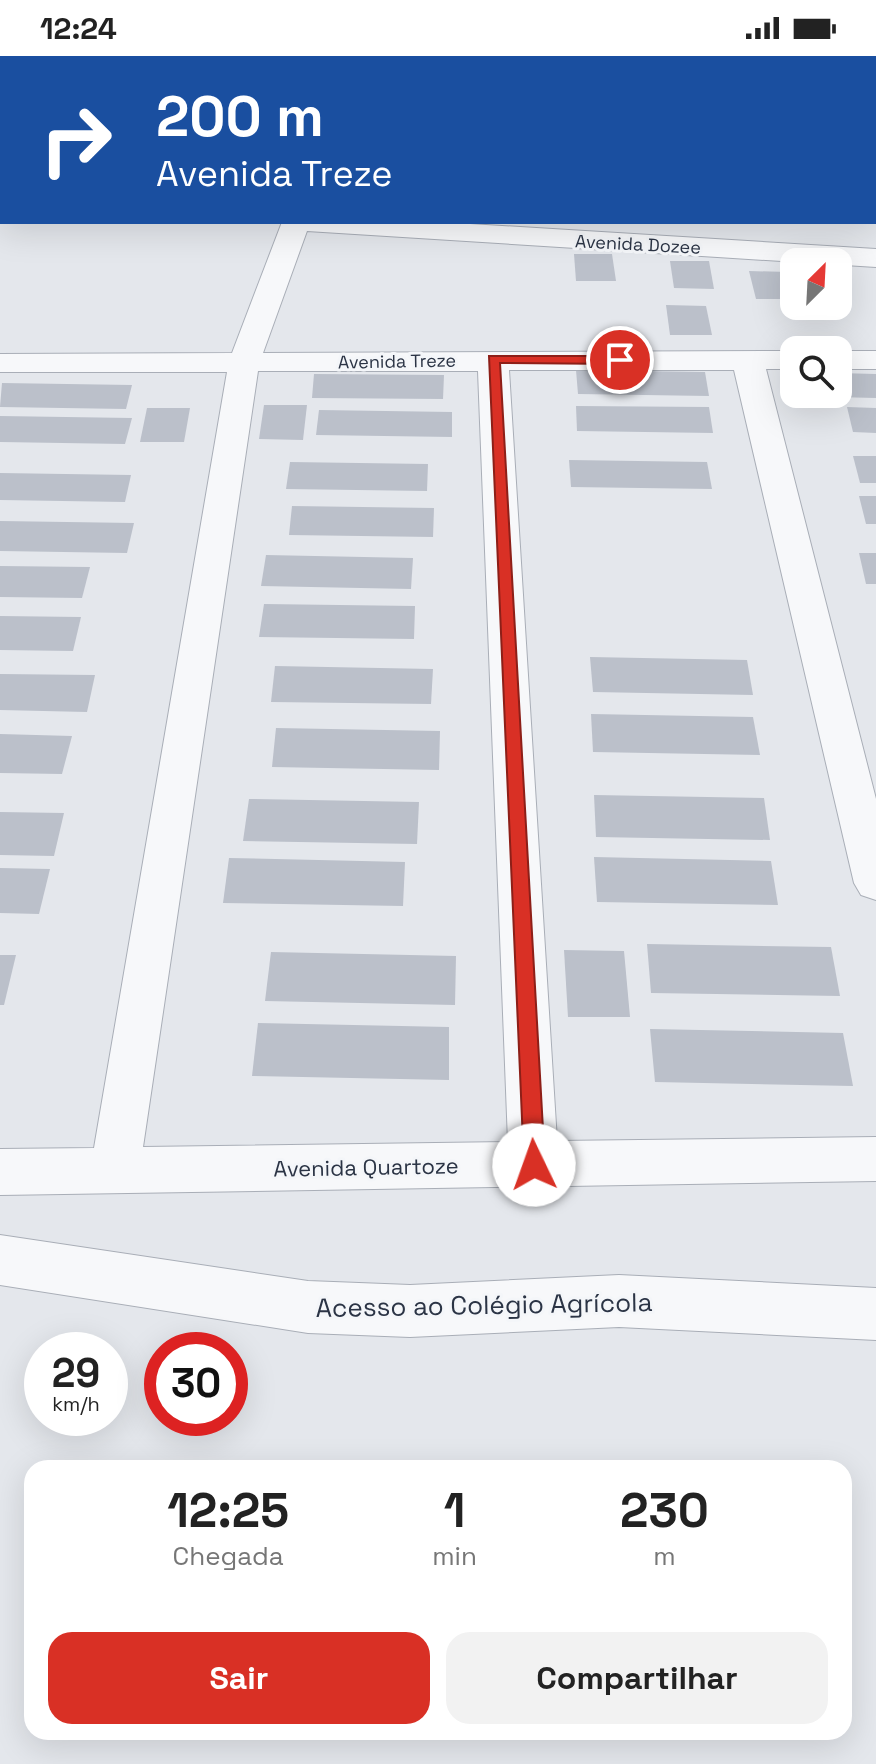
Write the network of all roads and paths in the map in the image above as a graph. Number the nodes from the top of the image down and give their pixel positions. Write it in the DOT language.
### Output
graph roads {
  1 [pos="295,224"];
  2 [pos="364,224"];
  3 [pos="606,232"];
  4 [pos="876,258"];
  5 [pos="493,359"];
  6 [pos="780,360"];
  7 [pos="852,360"];
  8 [pos="876,360"];
  9 [pos="748,361"];
  10 [pos="0,363"];
  11 [pos="244,363"];
  12 [pos="876,883"];
  13 [pos="876,1159"];
  14 [pos="534,1165"];
  15 [pos="115,1169"];
  16 [pos="0,1172"];
  17 [pos="0,1260"];
  18 [pos="876,1314"];
  1 -- 11 [label="street"];
  2 -- 3 [label="street, Avenida Dozee"];
  3 -- 4 [label="street, Avenida Dozee"];
  5 -- 9 [label="street, Avenida Treze"];
  5 -- 11 [label="street, Avenida Treze"];
  5 -- 14 [label="street"];
  6 -- 9 [label="street, Avenida Treze"];
  7 -- 8 [label="street"];
  9 -- 12 [label="street"];
  10 -- 11 [label="street, Avenida Treze"];
  11 -- 15 [label="street"];
  13 -- 14 [label="street, Avenida Quartoze"];
  14 -- 15 [label="street, Avenida Quartoze"];
  15 -- 16 [label="street, Avenida Quartoze"];
  17 -- 18 [label="street, Acesso ao Colégio Agrícola"];
}
